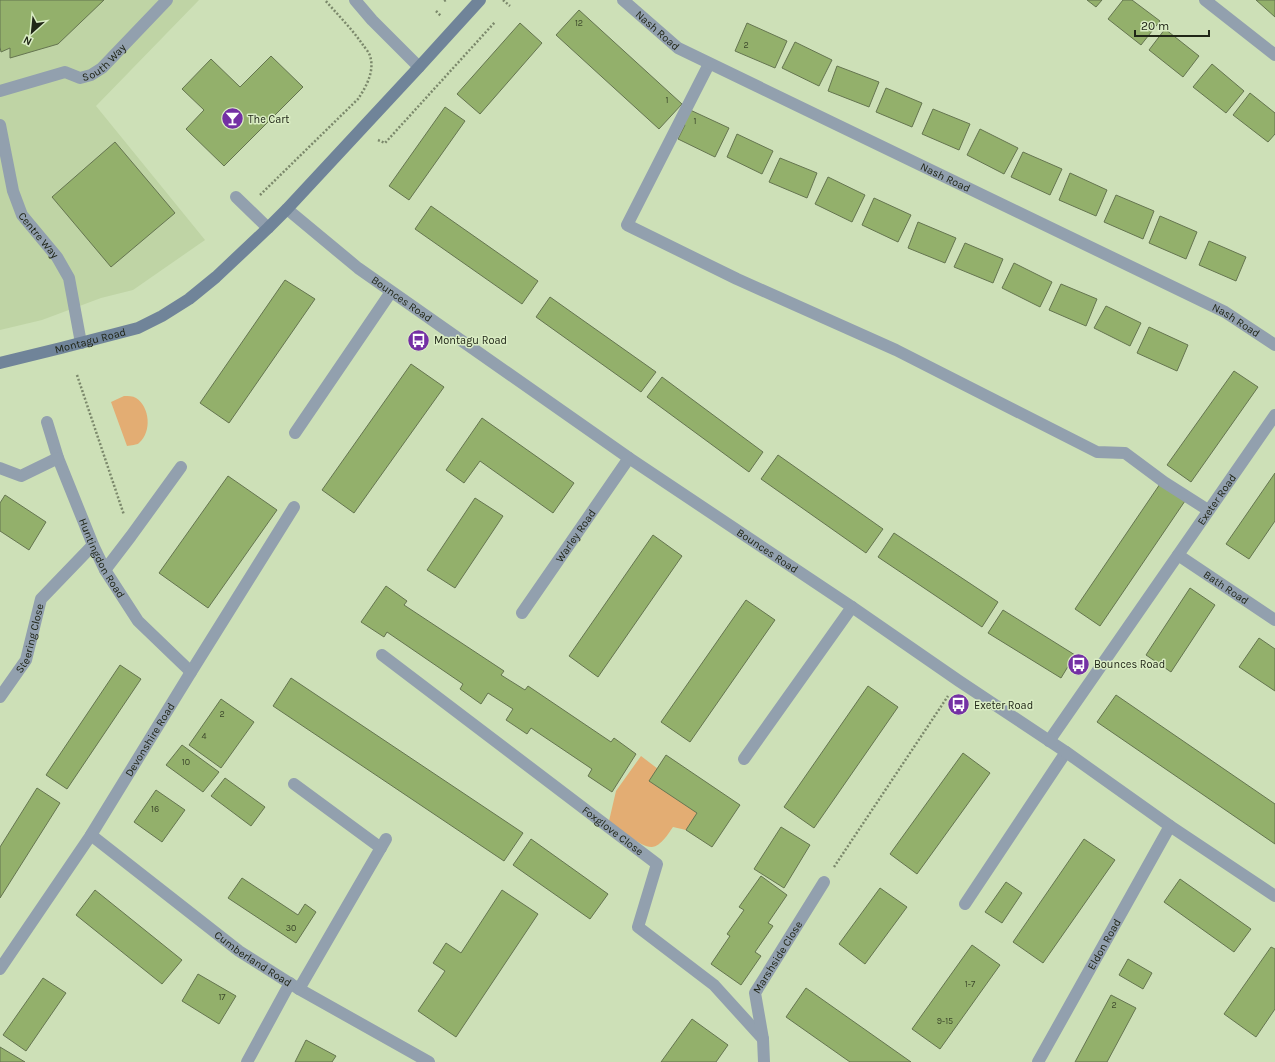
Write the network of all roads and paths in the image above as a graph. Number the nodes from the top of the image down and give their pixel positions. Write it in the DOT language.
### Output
graph roads {
  1 [pos="167,0"];
  2 [pos="325,0"];
  3 [pos="355,0"];
  4 [pos="480,0"];
  5 [pos="504,0"];
  6 [pos="623,0"];
  7 [pos="1205,0"];
  8 [pos="510,6"];
  9 [pos="495,22"];
  10 [pos="1275,55"];
  11 [pos="709,64"];
  12 [pos="419,67"];
  13 [pos="0,91"];
  14 [pos="0,125"];
  15 [pos="385,143"];
  16 [pos="236,197"];
  17 [pos="247,208"];
  18 [pos="287,209"];
  19 [pos="268,228"];
  20 [pos="391,292"];
  21 [pos="81,343"];
  22 [pos="1275,345"];
  23 [pos="0,363"];
  24 [pos="77,375"];
  25 [pos="1275,415"];
  26 [pos="47,422"];
  27 [pos="295,433"];
  28 [pos="58,458"];
  29 [pos="629,458"];
  30 [pos="181,467"];
  31 [pos="0,468"];
  32 [pos="294,507"];
  33 [pos="1208,510"];
  34 [pos="131,536"];
  35 [pos="93,545"];
  36 [pos="1178,555"];
  37 [pos="105,570"];
  38 [pos="852,607"];
  39 [pos="522,613"];
  40 [pos="1275,620"];
  41 [pos="382,655"];
  42 [pos="191,672"];
  43 [pos="959,681"];
  44 [pos="0,697"];
  45 [pos="1049,741"];
  46 [pos="1066,752"];
  47 [pos="744,759"];
  48 [pos="294,784"];
  49 [pos="1170,826"];
  50 [pos="91,835"];
  51 [pos="824,882"];
  52 [pos="1275,896"];
  53 [pos="965,904"];
  54 [pos="0,969"];
  55 [pos="295,986"];
  56 [pos="763,1039"];
  57 [pos="247,1062"];
  58 [pos="429,1062"];
  59 [pos="764,1062"];
  60 [pos="1038,1062"];
  1 -- 13 [label="street, South Way"];
  2 -- 17 [label="path"];
  3 -- 12 [label="street"];
  4 -- 12 [label="main road, Montagu Road"];
  5 -- 8 [label="path"];
  6 -- 11 [label="street, Nash Road"];
  7 -- 10 [label="street"];
  9 -- 15 [label="path"];
  11 -- 22 [label="street, Nash Road"];
  11 -- 33 [label="street"];
  12 -- 18 [label="main road, Montagu Road"];
  14 -- 21 [label="street, Centre Way"];
  16 -- 17 [label="street"];
  17 -- 19 [label="street"];
  18 -- 19 [label="main road, Montagu Road"];
  18 -- 20 [label="street, Bounces Road"];
  19 -- 21 [label="main road, Montagu Road"];
  20 -- 27 [label="street"];
  20 -- 29 [label="street, Bounces Road"];
  21 -- 23 [label="main road, Montagu Road"];
  24 -- 34 [label="path"];
  25 -- 33 [label="street, Exeter Road"];
  26 -- 28 [label="street, Huntingdon Road"];
  28 -- 31 [label="street"];
  28 -- 35 [label="street, Huntingdon Road"];
  29 -- 38 [label="street, Bounces Road"];
  29 -- 39 [label="street, Warley Road"];
  30 -- 34 [label="street"];
  32 -- 42 [label="street, Devonshire Road"];
  33 -- 36 [label="street, Exeter Road"];
  34 -- 37 [label="street"];
  35 -- 37 [label="street, Huntingdon Road"];
  35 -- 44 [label="street, Steering Close"];
  36 -- 40 [label="street, Bath Road"];
  36 -- 45 [label="street, Exeter Road"];
  37 -- 42 [label="street, Huntingdon Road"];
  38 -- 43 [label="street, Bounces Road"];
  38 -- 47 [label="street"];
  41 -- 56 [label="street, Foxglove Close"];
  42 -- 50 [label="street, Devonshire Road"];
  43 -- 45 [label="street, Bounces Road"];
  43 -- 51 [label="path"];
  45 -- 46 [label="street, Bounces Road"];
  46 -- 49 [label="street, Bounces Road"];
  46 -- 53 [label="street"];
  48 -- 55 [label="street"];
  49 -- 52 [label="street, Bounces Road"];
  49 -- 60 [label="street, Eldon Road"];
  50 -- 54 [label="street, Devonshire Road"];
  50 -- 55 [label="street, Cumberland Road"];
  51 -- 56 [label="street, Marshside Close"];
  55 -- 57 [label="street"];
  55 -- 58 [label="street, Cumberland Road"];
  56 -- 59 [label="street, Marshside Close"];
}
